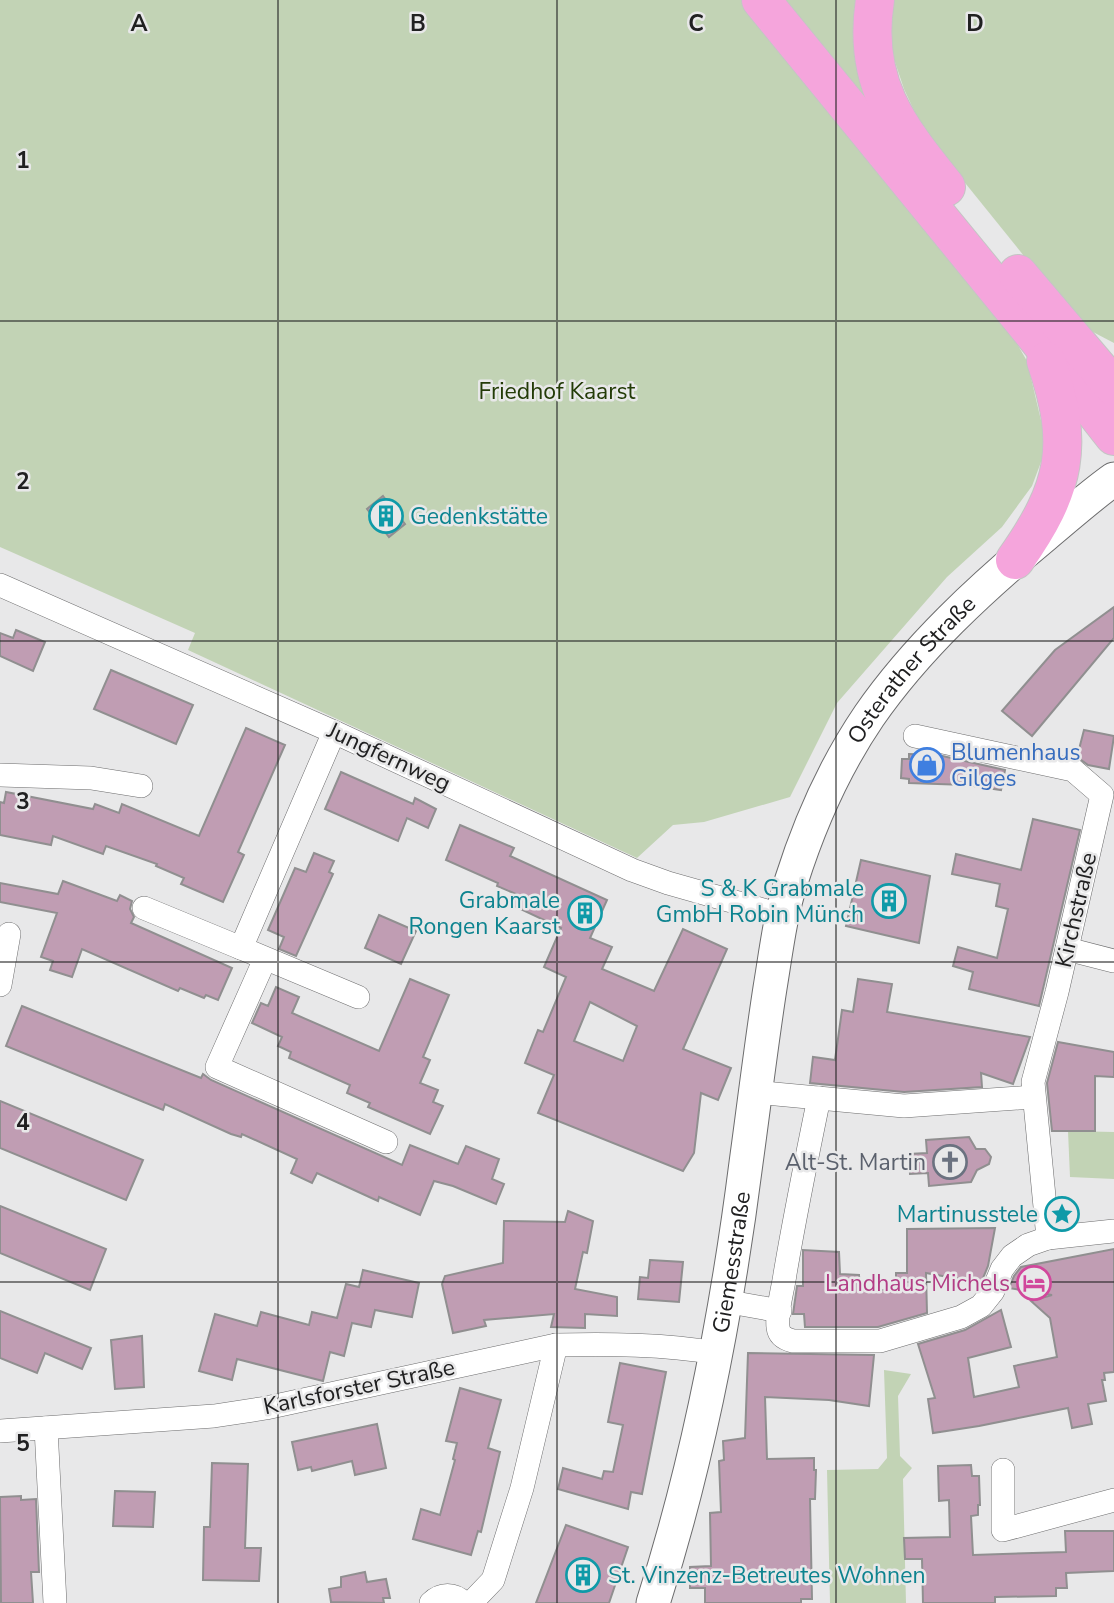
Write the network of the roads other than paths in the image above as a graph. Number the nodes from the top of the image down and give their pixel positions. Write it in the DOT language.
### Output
graph roads {
  1 [pos="761,0"];
  2 [pos="875,0"];
  3 [pos="1047,328"];
  4 [pos="1114,357"];
  5 [pos="1114,387"];
  6 [pos="1114,436"];
  7 [pos="1114,479"];
  8 [pos="1015,559"];
  9 [pos="0,585"];
  10 [pos="334,732"];
  11 [pos="915,736"];
  12 [pos="0,775"];
  13 [pos="141,786"];
  14 [pos="144,908"];
  15 [pos="781,915"];
  16 [pos="9,934"];
  17 [pos="241,947"];
  18 [pos="1067,949"];
  19 [pos="265,959"];
  20 [pos="1114,961"];
  21 [pos="0,985"];
  22 [pos="358,997"];
  23 [pos="754,1091"];
  24 [pos="1033,1097"];
  25 [pos="819,1098"];
  26 [pos="386,1142"];
  27 [pos="1114,1231"];
  28 [pos="1048,1238"];
  29 [pos="724,1301"];
  30 [pos="780,1311"];
  31 [pos="556,1345"];
  32 [pos="716,1353"];
  33 [pos="46,1428"];
  34 [pos="0,1431"];
  35 [pos="1003,1470"];
  36 [pos="1114,1500"];
  37 [pos="55,1603"];
  38 [pos="431,1603"];
  39 [pos="464,1603"];
  40 [pos="471,1603"];
  41 [pos="653,1603"];
  1 -- 3 [label="highway"];
  2 -- 3 [label="highway"];
  3 -- 4 [label="highway"];
  3 -- 5 [label="highway"];
  3 -- 6 [label="highway"];
  3 -- 8 [label="highway"];
  7 -- 8 [label="main road, Osterather Straße"];
  8 -- 15 [label="main road, Osterather Straße"];
  9 -- 10 [label="street, Jungfernweg"];
  10 -- 15 [label="street, Jungfernweg"];
  10 -- 17 [label="street"];
  11 -- 18 [label="street, Kirchstraße"];
  12 -- 13 [label="street"];
  14 -- 17 [label="street"];
  15 -- 23 [label="main road, Giemesstraße"];
  16 -- 21 [label="street"];
  17 -- 19 [label="street"];
  18 -- 20 [label="street"];
  18 -- 24 [label="street, Kirchstraße"];
  19 -- 22 [label="street"];
  19 -- 26 [label="street"];
  23 -- 25 [label="street"];
  23 -- 29 [label="main road, Giemesstraße"];
  24 -- 25 [label="street"];
  24 -- 28 [label="street, Kirchstraße"];
  25 -- 30 [label="street"];
  27 -- 28 [label="street"];
  28 -- 30 [label="street"];
  29 -- 30 [label="street"];
  29 -- 32 [label="main road, Giemesstraße"];
  31 -- 32 [label="street, Karlsforster Straße"];
  31 -- 33 [label="street, Karlsforster Straße"];
  31 -- 40 [label="street"];
  32 -- 41 [label="main road, Giemesstraße"];
  33 -- 34 [label="street, Karlsforster Straße"];
  33 -- 37 [label="street"];
  35 -- 36 [label="street"];
  38 -- 39 [label="street"];
}
